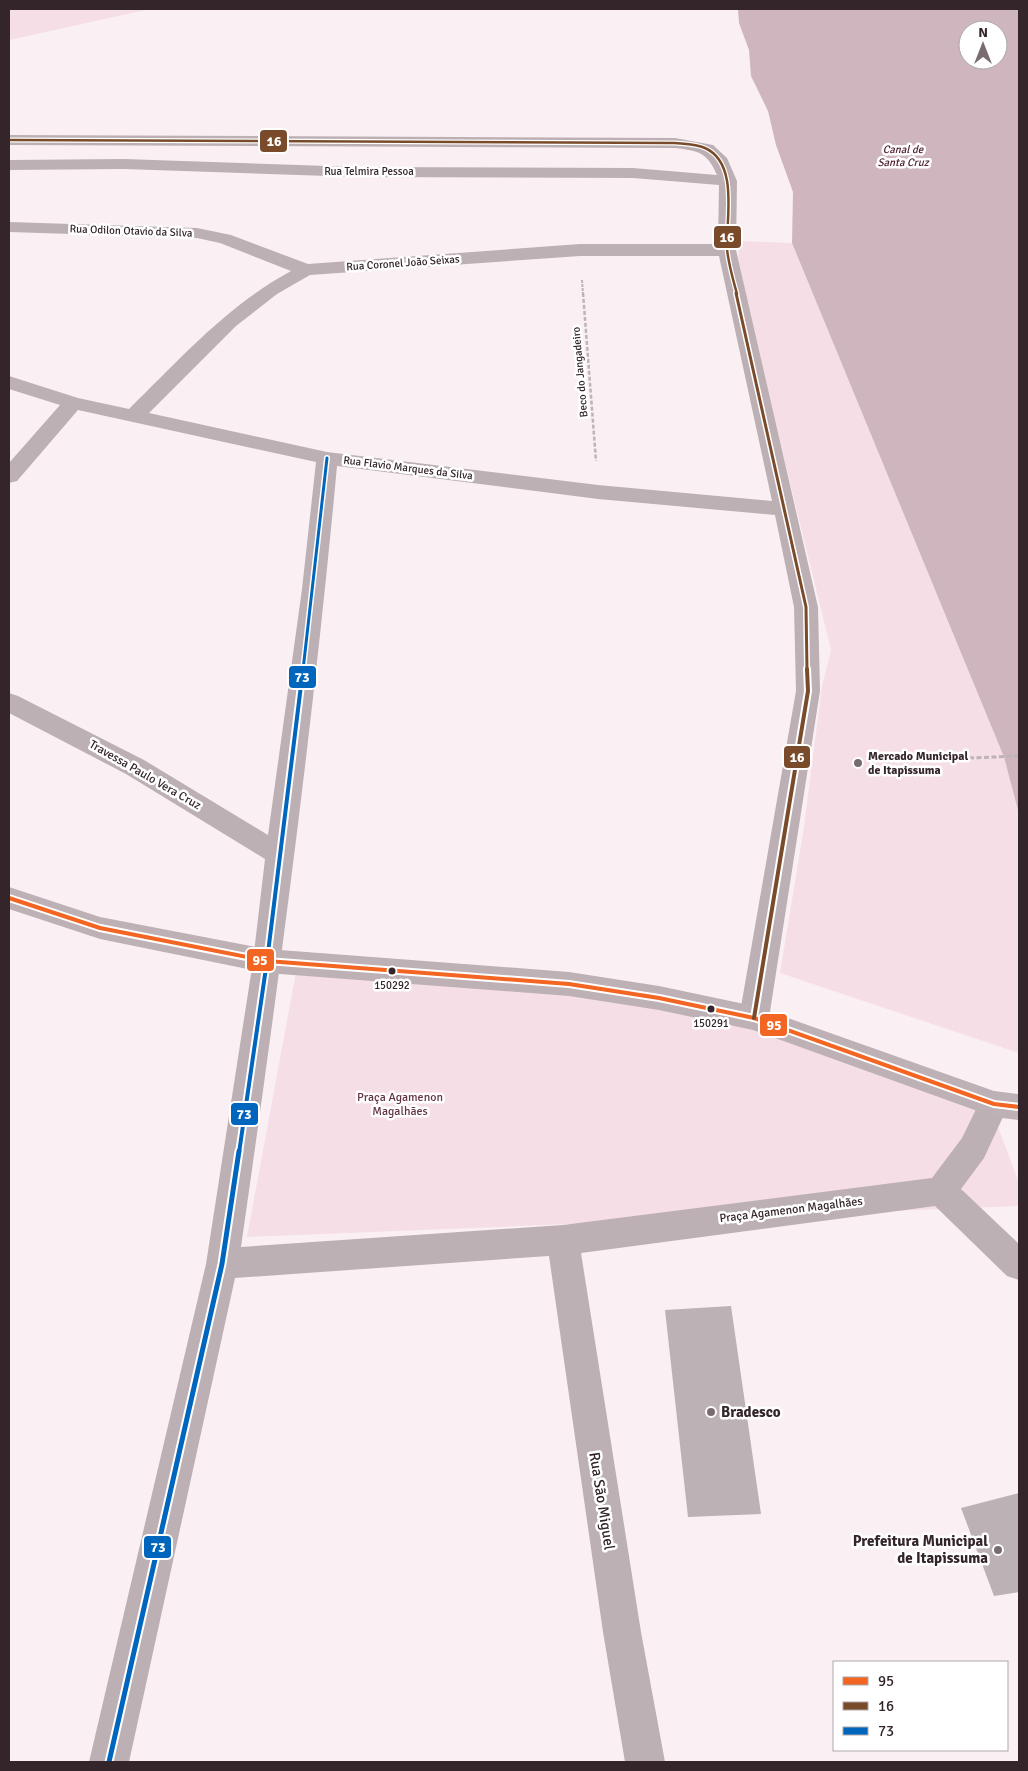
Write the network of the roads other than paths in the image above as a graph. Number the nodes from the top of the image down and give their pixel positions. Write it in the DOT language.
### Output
graph roads {
  1 [pos="9,140"];
  2 [pos="9,164"];
  3 [pos="728,181"];
  4 [pos="9,227"];
  5 [pos="727,250"];
  6 [pos="306,270"];
  7 [pos="9,382"];
  8 [pos="73,403"];
  9 [pos="133,416"];
  10 [pos="327,458"];
  11 [pos="9,476"];
  12 [pos="785,509"];
  13 [pos="9,702"];
  14 [pos="279,854"];
  15 [pos="9,898"];
  16 [pos="267,961"];
  17 [pos="754,1018"];
  18 [pos="1006,1106"];
  19 [pos="941,1191"];
  20 [pos="562,1240"];
  21 [pos="222,1264"];
  22 [pos="1019,1265"];
  23 [pos="109,1762"];
  24 [pos="645,1762"];
  1 -- 3 [label="street"];
  2 -- 3 [label="street, Rua Telmira Pessoa"];
  3 -- 5 [label="street"];
  4 -- 6 [label="street, Rua Odilon Otavio da Silva"];
  5 -- 6 [label="street, Rua Coronel João Seixas"];
  5 -- 12 [label="street"];
  6 -- 9 [label="street, Rua Coronel João Seixas"];
  7 -- 8 [label="street, Rua Flavio Marques da Silva"];
  8 -- 9 [label="street, Rua Flavio Marques da Silva"];
  8 -- 11 [label="street"];
  9 -- 10 [label="street, Rua Flavio Marques da Silva"];
  10 -- 12 [label="street, Rua Flavio Marques da Silva"];
  10 -- 14 [label="street"];
  12 -- 17 [label="street"];
  13 -- 14 [label="street, Travessa Paulo Vera Cruz"];
  14 -- 16 [label="street"];
  15 -- 16 [label="main road"];
  16 -- 17 [label="main road"];
  16 -- 21 [label="street"];
  17 -- 18 [label="main road"];
  18 -- 19 [label="street"];
  19 -- 20 [label="street, Praça Agamenon Magalhães"];
  19 -- 22 [label="street"];
  20 -- 21 [label="street, Praça Agamenon Magalhães"];
  20 -- 24 [label="street, Rua São Miguel"];
  21 -- 23 [label="street"];
}
